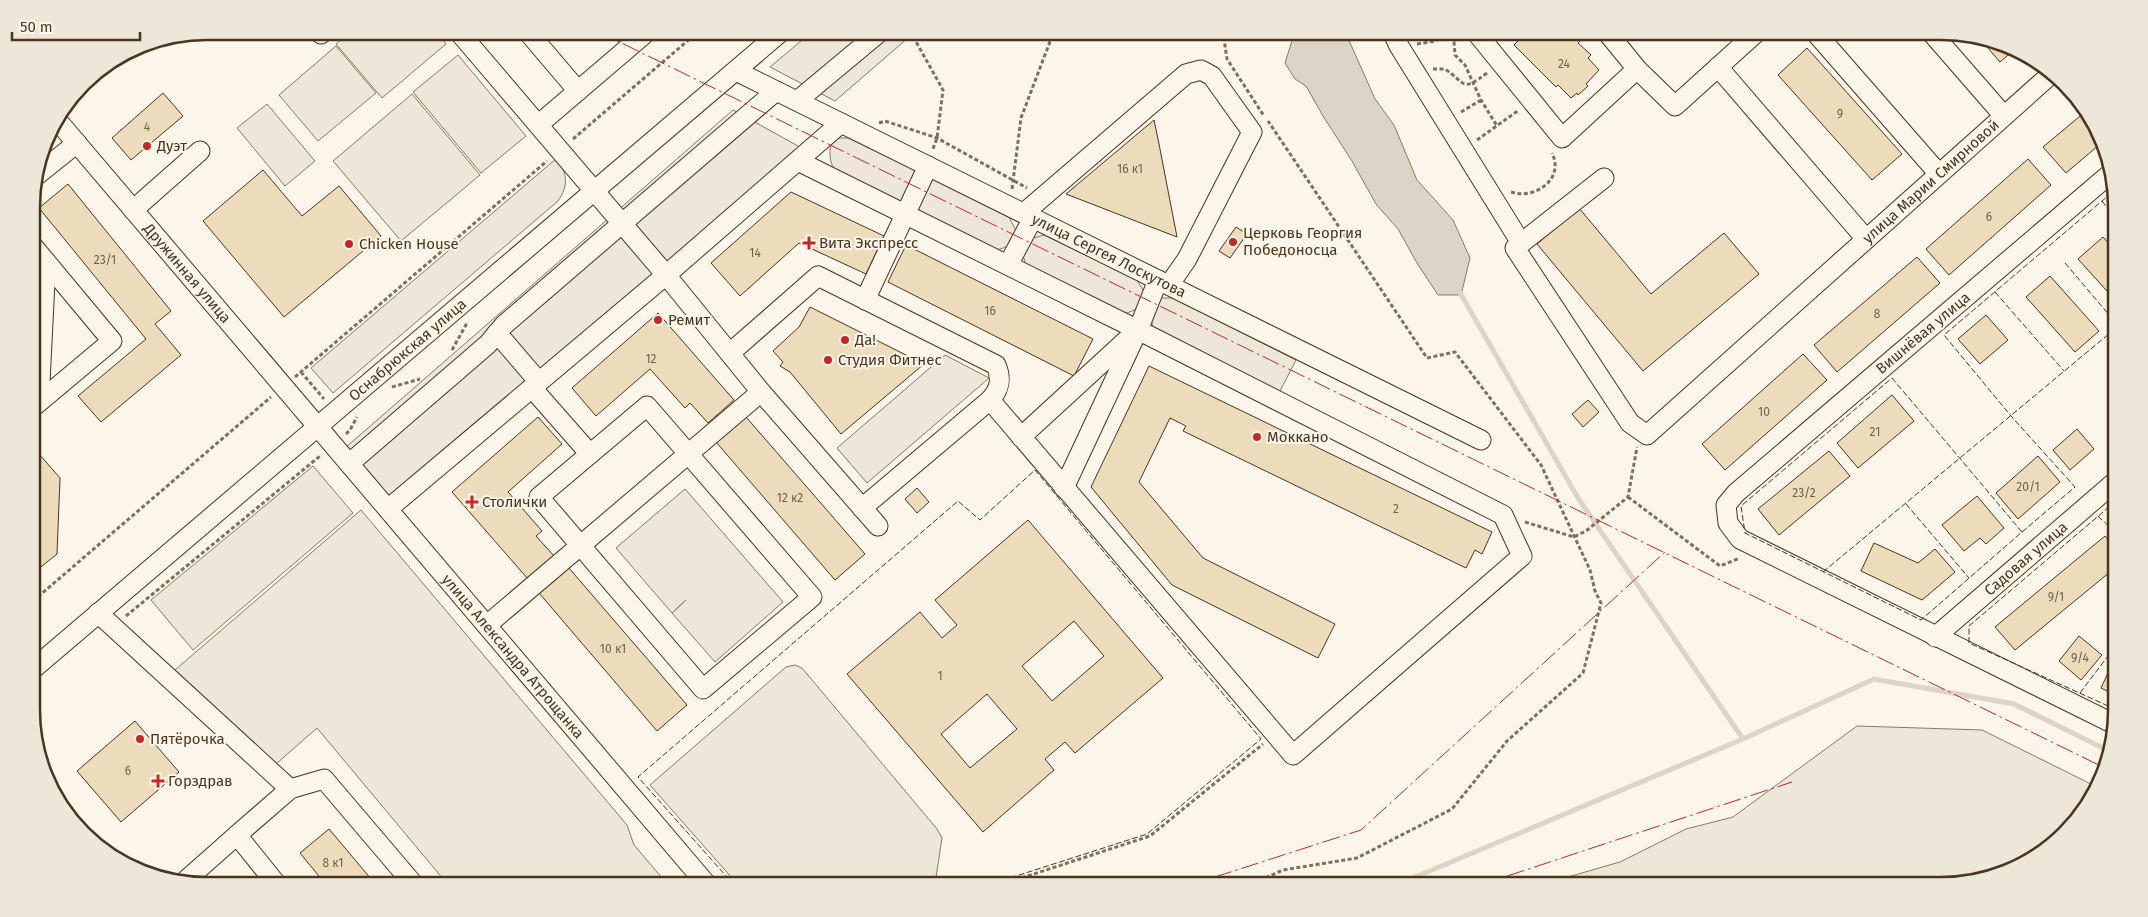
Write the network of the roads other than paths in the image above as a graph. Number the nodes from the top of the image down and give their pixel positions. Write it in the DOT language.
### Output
graph roads {
  1 [pos="470,40"];
  2 [pos="535,40"];
  3 [pos="638,40"];
  4 [pos="772,40"];
  5 [pos="870,40"];
  6 [pos="1396,40"];
  7 [pos="1481,40"];
  8 [pos="1614,40"];
  9 [pos="1748,40"];
  10 [pos="1822,40"];
  11 [pos="1938,40"];
  12 [pos="1718,67"];
  13 [pos="1638,69"];
  14 [pos="736,71"];
  15 [pos="2047,78"];
  16 [pos="578,91"];
  17 [pos="776,91"];
  18 [pos="797,101"];
  19 [pos="2004,116"];
  20 [pos="61,125"];
  21 [pos="538,125"];
  22 [pos="848,127"];
  23 [pos="77,143"];
  24 [pos="200,151"];
  25 [pos="798,161"];
  26 [pos="928,166"];
  27 [pos="45,169"];
  28 [pos="1939,174"];
  29 [pos="1604,178"];
  30 [pos="2105,178"];
  31 [pos="594,192"];
  32 [pos="132,210"];
  33 [pos="1022,213"];
  34 [pos="905,214"];
  35 [pos="622,224"];
  36 [pos="1866,239"];
  37 [pos="1520,243"];
  38 [pos="40,255"];
  39 [pos="46,262"];
  40 [pos="1008,265"];
  41 [pos="666,275"];
  42 [pos="1163,282"];
  43 [pos="866,300"];
  44 [pos="1138,330"];
  45 [pos="497,333"];
  46 [pos="40,348"];
  47 [pos="730,353"];
  48 [pos="536,385"];
  49 [pos="761,392"];
  50 [pos="990,400"];
  51 [pos="40,402"];
  52 [pos="319,426"];
  53 [pos="1021,437"];
  54 [pos="1481,440"];
  55 [pos="590,454"];
  56 [pos="688,454"];
  57 [pos="350,464"];
  58 [pos="1064,488"];
  59 [pos="2108,488"];
  60 [pos="862,508"];
  61 [pos="388,509"];
  62 [pos="878,526"];
  63 [pos="580,546"];
  64 [pos="98,613"];
  65 [pos="487,625"];
  66 [pos="1935,637"];
  67 [pos="40,663"];
  68 [pos="2107,721"];
  69 [pos="290,789"];
  70 [pos="237,835"];
  71 [pos="190,876"];
  72 [pos="271,877"];
  73 [pos="407,877"];
  74 [pos="700,877"];
  1 -- 21 [label="street"];
  2 -- 16 [label="street"];
  3 -- 16 [label="street"];
  4 -- 14 [label="street, Оснабрюкская улица"];
  5 -- 18 [label="street"];
  6 -- 37 [label="street"];
  7 -- 13 [label="street"];
  8 -- 13 [label="street"];
  9 -- 12 [label="street"];
  10 -- 28 [label="street"];
  11 -- 19 [label="street"];
  12 -- 13 [label="street"];
  12 -- 36 [label="street"];
  14 -- 17 [label="street, улица Сергея Лоскутова"];
  14 -- 31 [label="street, Оснабрюкская улица"];
  15 -- 19 [label="street, улица Марии Смирновой"];
  16 -- 21 [label="street"];
  17 -- 18 [label="street, улица Сергея Лоскутова"];
  17 -- 35 [label="street"];
  18 -- 22 [label="street, улица Сергея Лоскутова"];
  19 -- 28 [label="street, улица Марии Смирновой"];
  20 -- 23 [label="street, Дружинная улица"];
  21 -- 31 [label="street"];
  22 -- 25 [label="street"];
  22 -- 26 [label="street, улица Сергея Лоскутова"];
  23 -- 27 [label="street"];
  23 -- 32 [label="street, Дружинная улица"];
  24 -- 32 [label="street"];
  25 -- 34 [label="street"];
  25 -- 41 [label="street"];
  26 -- 33 [label="street, улица Сергея Лоскутова"];
  26 -- 34 [label="street"];
  28 -- 36 [label="street, улица Марии Смирновой"];
  29 -- 37 [label="street"];
  30 -- 66 [label="street, Вишнёвая улица"];
  31 -- 35 [label="street"];
  31 -- 52 [label="street, Оснабрюкская улица"];
  32 -- 52 [label="street, Дружинная улица"];
  33 -- 40 [label="street"];
  33 -- 42 [label="street, улица Сергея Лоскутова"];
  33 -- 42 [label="street"];
  34 -- 40 [label="street"];
  34 -- 43 [label="street"];
  35 -- 41 [label="street"];
  35 -- 45 [label="street"];
  36 -- 37 [label="street, улица Марии Смирновой"];
  38 -- 39 [label="street"];
  39 -- 46 [label="street"];
  39 -- 51 [label="street"];
  40 -- 44 [label="street"];
  41 -- 47 [label="street"];
  41 -- 48 [label="street"];
  42 -- 44 [label="street"];
  42 -- 54 [label="street, улица Сергея Лоскутова"];
  43 -- 47 [label="street"];
  43 -- 50 [label="street"];
  44 -- 53 [label="street"];
  44 -- 58 [label="street"];
  44 -- 58 [label="street"];
  45 -- 48 [label="street"];
  45 -- 57 [label="street"];
  47 -- 49 [label="street"];
  48 -- 55 [label="street"];
  48 -- 61 [label="street"];
  49 -- 56 [label="street"];
  49 -- 60 [label="street"];
  50 -- 53 [label="street"];
  50 -- 60 [label="street"];
  52 -- 57 [label="street, улица Александра Атрощанка"];
  52 -- 64 [label="street, Оснабрюкская улица"];
  53 -- 58 [label="street"];
  55 -- 56 [label="street"];
  55 -- 63 [label="street"];
  56 -- 63 [label="street"];
  56 -- 63 [label="street"];
  57 -- 61 [label="street, улица Александра Атрощанка"];
  59 -- 66 [label="street, Садовая улица"];
  60 -- 62 [label="street"];
  61 -- 65 [label="street, улица Александра Атрощанка"];
  63 -- 65 [label="street"];
  64 -- 67 [label="street, Оснабрюкская улица"];
  64 -- 69 [label="street"];
  65 -- 74 [label="street, улица Александра Атрощанка"];
  66 -- 68 [label="street"];
  69 -- 70 [label="street"];
  69 -- 73 [label="street"];
  70 -- 71 [label="street"];
  70 -- 72 [label="street"];
}
